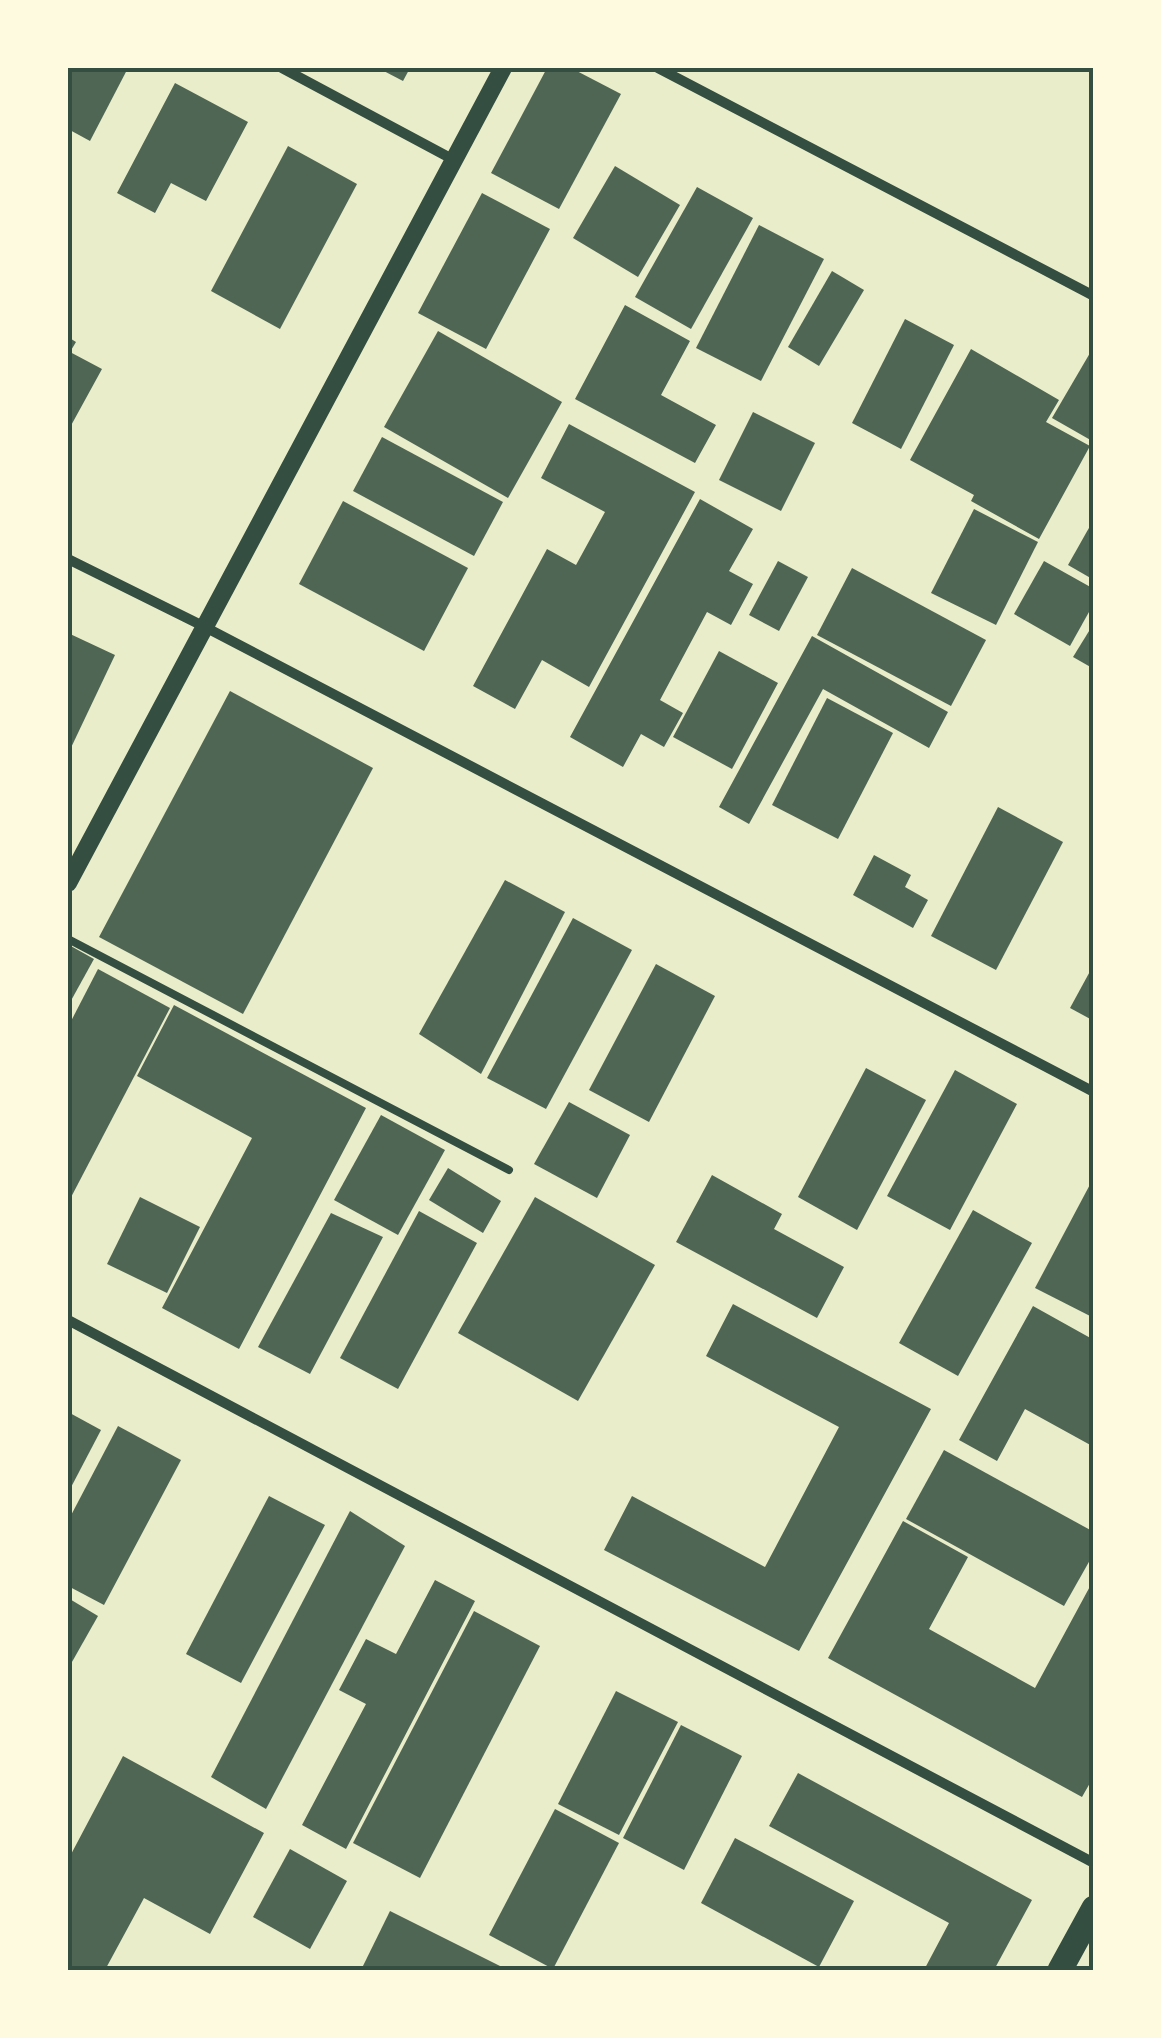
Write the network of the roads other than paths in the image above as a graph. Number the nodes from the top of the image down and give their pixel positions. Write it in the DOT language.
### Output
graph roads {
  1 [pos="282,68"];
  2 [pos="504,68"];
  3 [pos="658,68"];
  4 [pos="454,160"];
  5 [pos="1094,296"];
  6 [pos="68,559"];
  7 [pos="204,626"];
  8 [pos="68,883"];
  9 [pos="68,939"];
  10 [pos="1094,1092"];
  11 [pos="509,1170"];
  12 [pos="68,1320"];
  13 [pos="1094,1863"];
  14 [pos="1094,1908"];
  15 [pos="1060,1970"];
  1 -- 4 [label="street"];
  2 -- 4 [label="street"];
  3 -- 5 [label="street"];
  4 -- 7 [label="street"];
  6 -- 7 [label="street"];
  7 -- 8 [label="street"];
  7 -- 10 [label="street"];
  9 -- 11 [label="lane"];
  12 -- 13 [label="street"];
  14 -- 15 [label="main road"];
}
